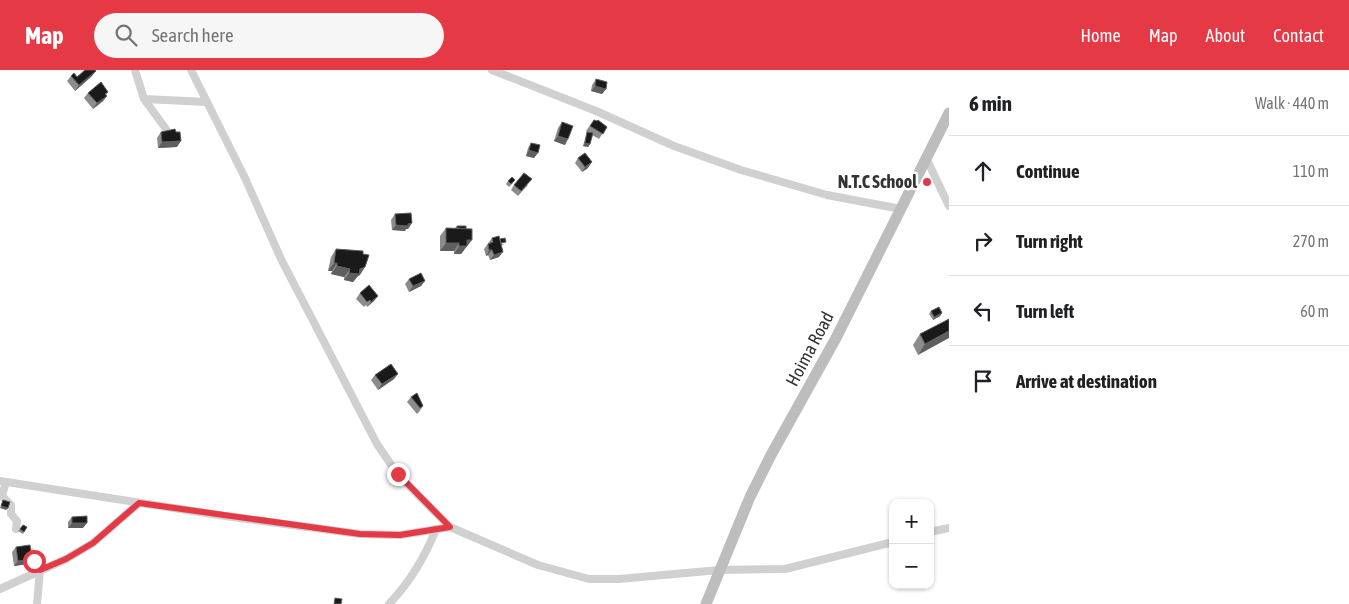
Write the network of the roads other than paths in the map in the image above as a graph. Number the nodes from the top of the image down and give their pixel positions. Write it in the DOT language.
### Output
graph roads {
  1 [pos="135,70"];
  2 [pos="200,70"];
  3 [pos="492,70"];
  4 [pos="193,74"];
  5 [pos="144,99"];
  6 [pos="207,102"];
  7 [pos="949,112"];
  8 [pos="166,129"];
  9 [pos="926,158"];
  10 [pos="949,206"];
  11 [pos="901,210"];
  12 [pos="3,481"];
  13 [pos="139,503"];
  14 [pos="450,527"];
  15 [pos="949,528"];
  16 [pos="16,529"];
  17 [pos="436,529"];
  18 [pos="934,531"];
  19 [pos="889,543"];
  20 [pos="31,552"];
  21 [pos="40,570"];
  22 [pos="719,570"];
  23 [pos="0,589"];
  24 [pos="37,604"];
  25 [pos="389,604"];
  26 [pos="706,604"];
  1 -- 5 [label="street"];
  2 -- 4 [label="street"];
  3 -- 11 [label="street"];
  4 -- 6 [label="street"];
  5 -- 6 [label="street"];
  5 -- 8 [label="street"];
  6 -- 14 [label="street"];
  7 -- 9 [label="main road, Hoima Road"];
  9 -- 10 [label="street"];
  9 -- 11 [label="main road, Hoima Road"];
  11 -- 22 [label="main road, Hoima Road"];
  12 -- 13 [label="street"];
  12 -- 16 [label="street"];
  13 -- 17 [label="street"];
  13 -- 21 [label="street"];
  14 -- 17 [label="street"];
  14 -- 22 [label="street"];
  15 -- 18 [label="street"];
  17 -- 25 [label="street"];
  19 -- 22 [label="street"];
  20 -- 21 [label="street"];
  21 -- 23 [label="street"];
  21 -- 24 [label="street"];
  22 -- 26 [label="main road, Hoima Road"];
}
